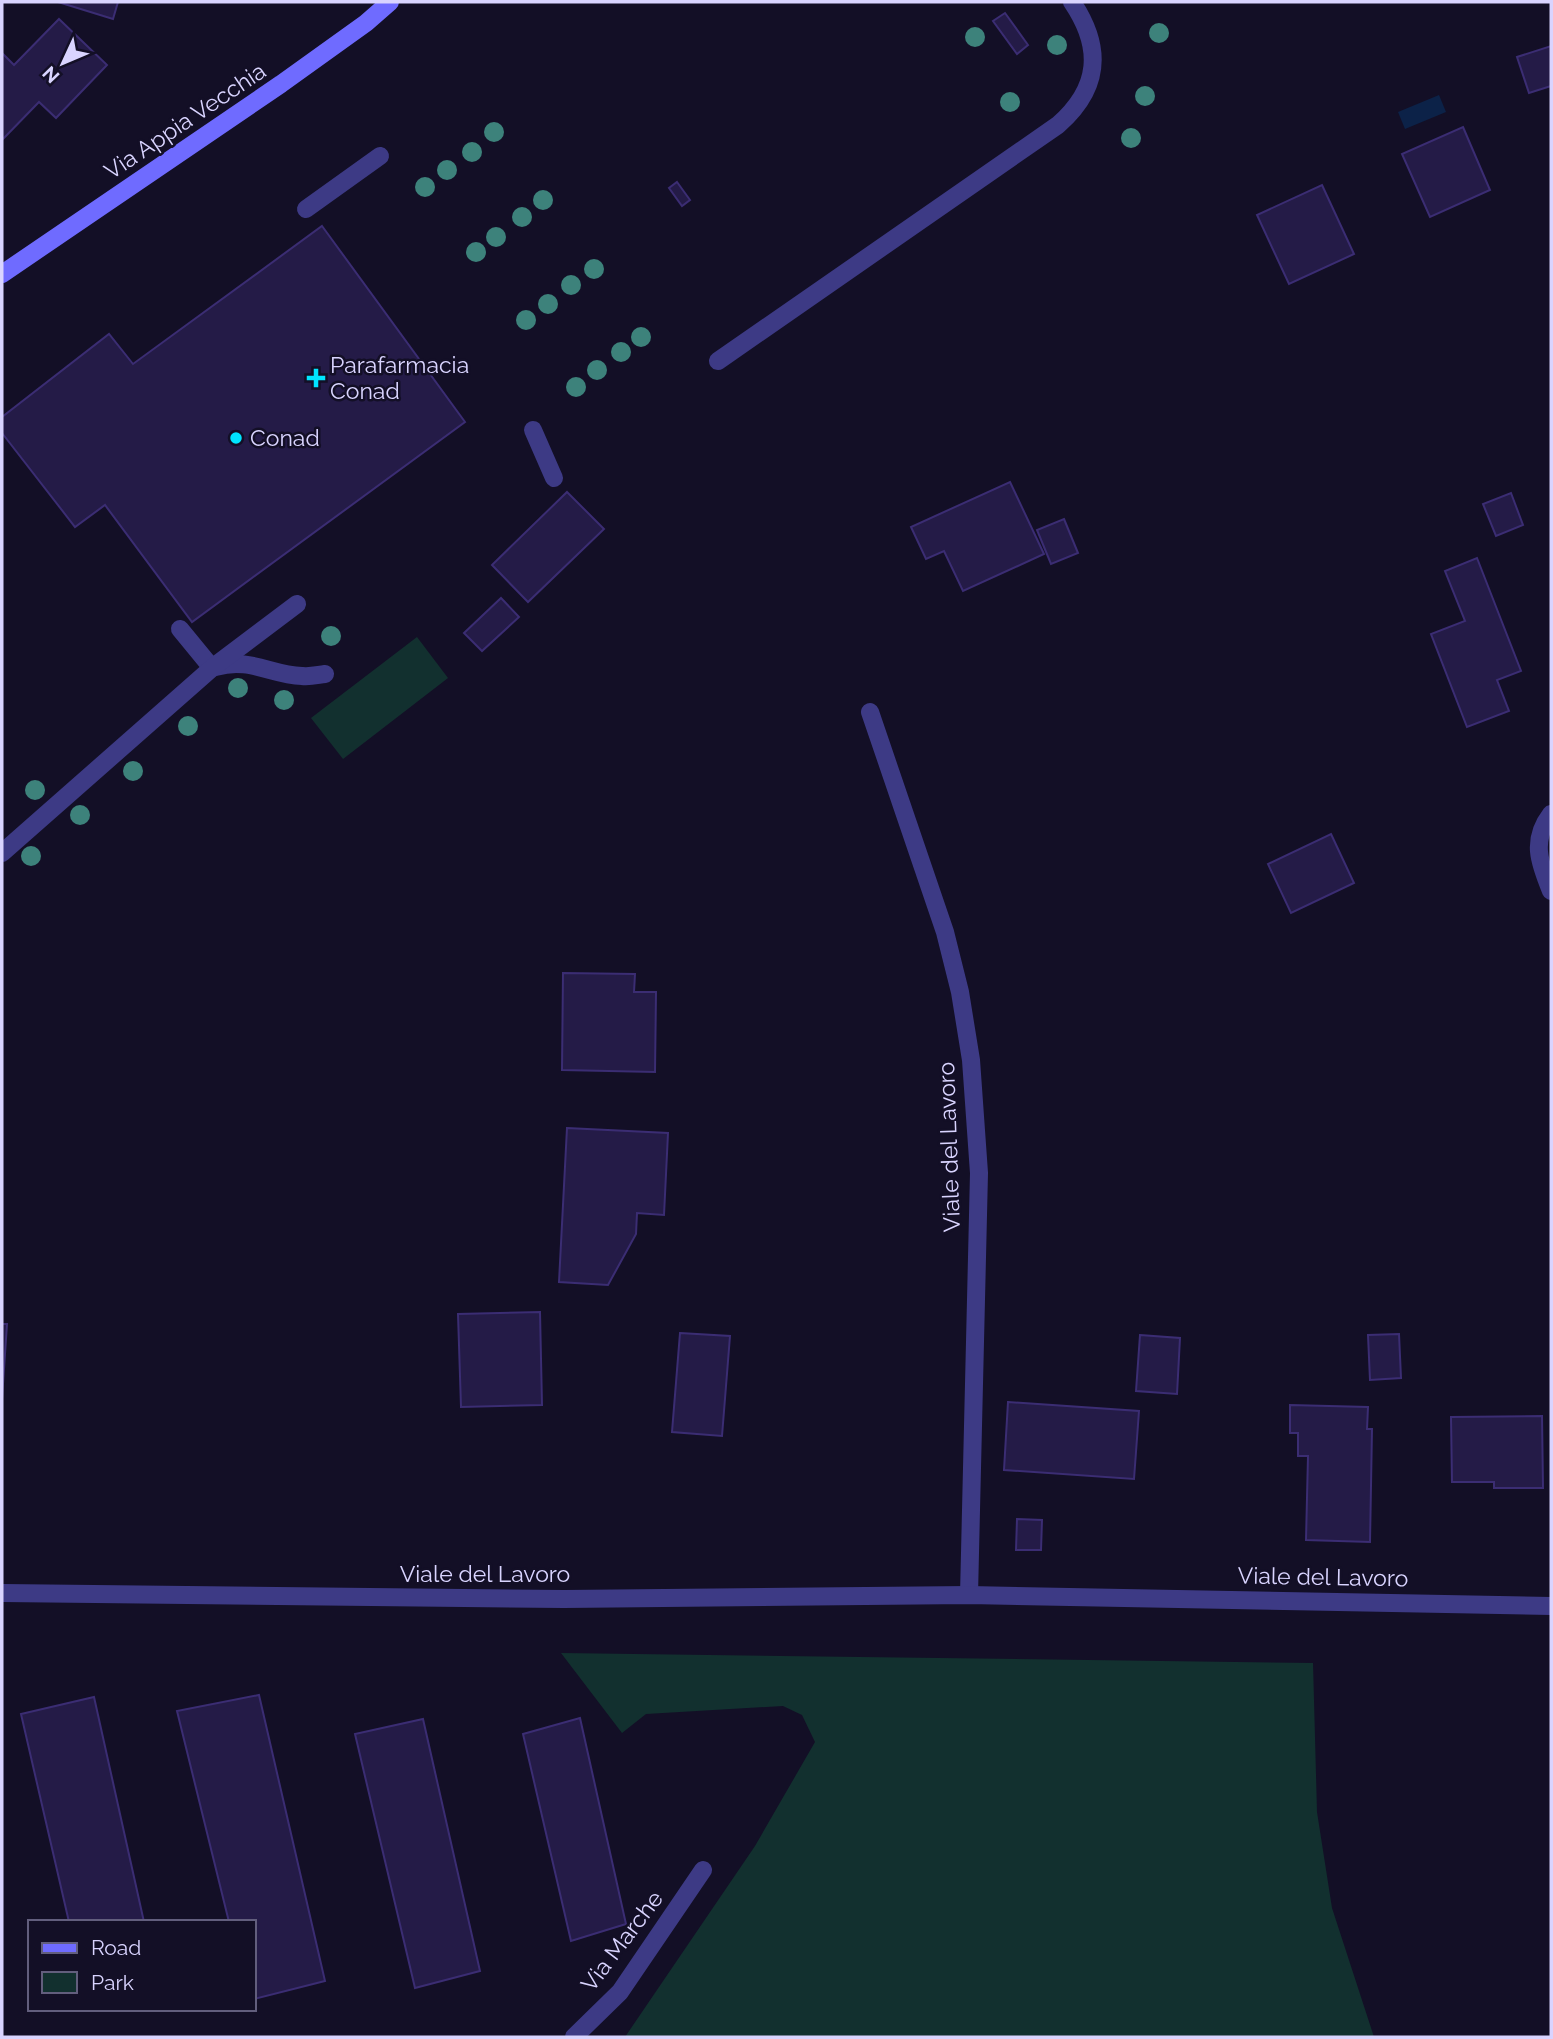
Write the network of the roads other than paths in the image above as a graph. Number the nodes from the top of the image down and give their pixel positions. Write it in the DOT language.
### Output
graph roads {
  1 [pos="390,2"];
  2 [pos="1072,2"];
  3 [pos="380,156"];
  4 [pos="306,209"];
  5 [pos="2,274"];
  6 [pos="718,361"];
  7 [pos="534,430"];
  8 [pos="554,478"];
  9 [pos="297,604"];
  10 [pos="180,629"];
  11 [pos="212,668"];
  12 [pos="324,674"];
  13 [pos="870,712"];
  14 [pos="1551,814"];
  15 [pos="2,853"];
  16 [pos="1551,891"];
  17 [pos="2,1594"];
  18 [pos="969,1595"];
  19 [pos="1551,1606"];
  20 [pos="703,1870"];
  21 [pos="574,2037"];
  1 -- 5 [label="main road, Via Appia Vecchia"];
  2 -- 6 [label="street"];
  3 -- 4 [label="street"];
  7 -- 8 [label="street"];
  9 -- 11 [label="street"];
  10 -- 11 [label="street"];
  11 -- 12 [label="street"];
  11 -- 15 [label="street"];
  13 -- 18 [label="street, Viale del Lavoro"];
  14 -- 16 [label="street"];
  17 -- 18 [label="street, Viale del Lavoro"];
  18 -- 19 [label="street, Viale del Lavoro"];
  20 -- 21 [label="street, Via Marche"];
}
